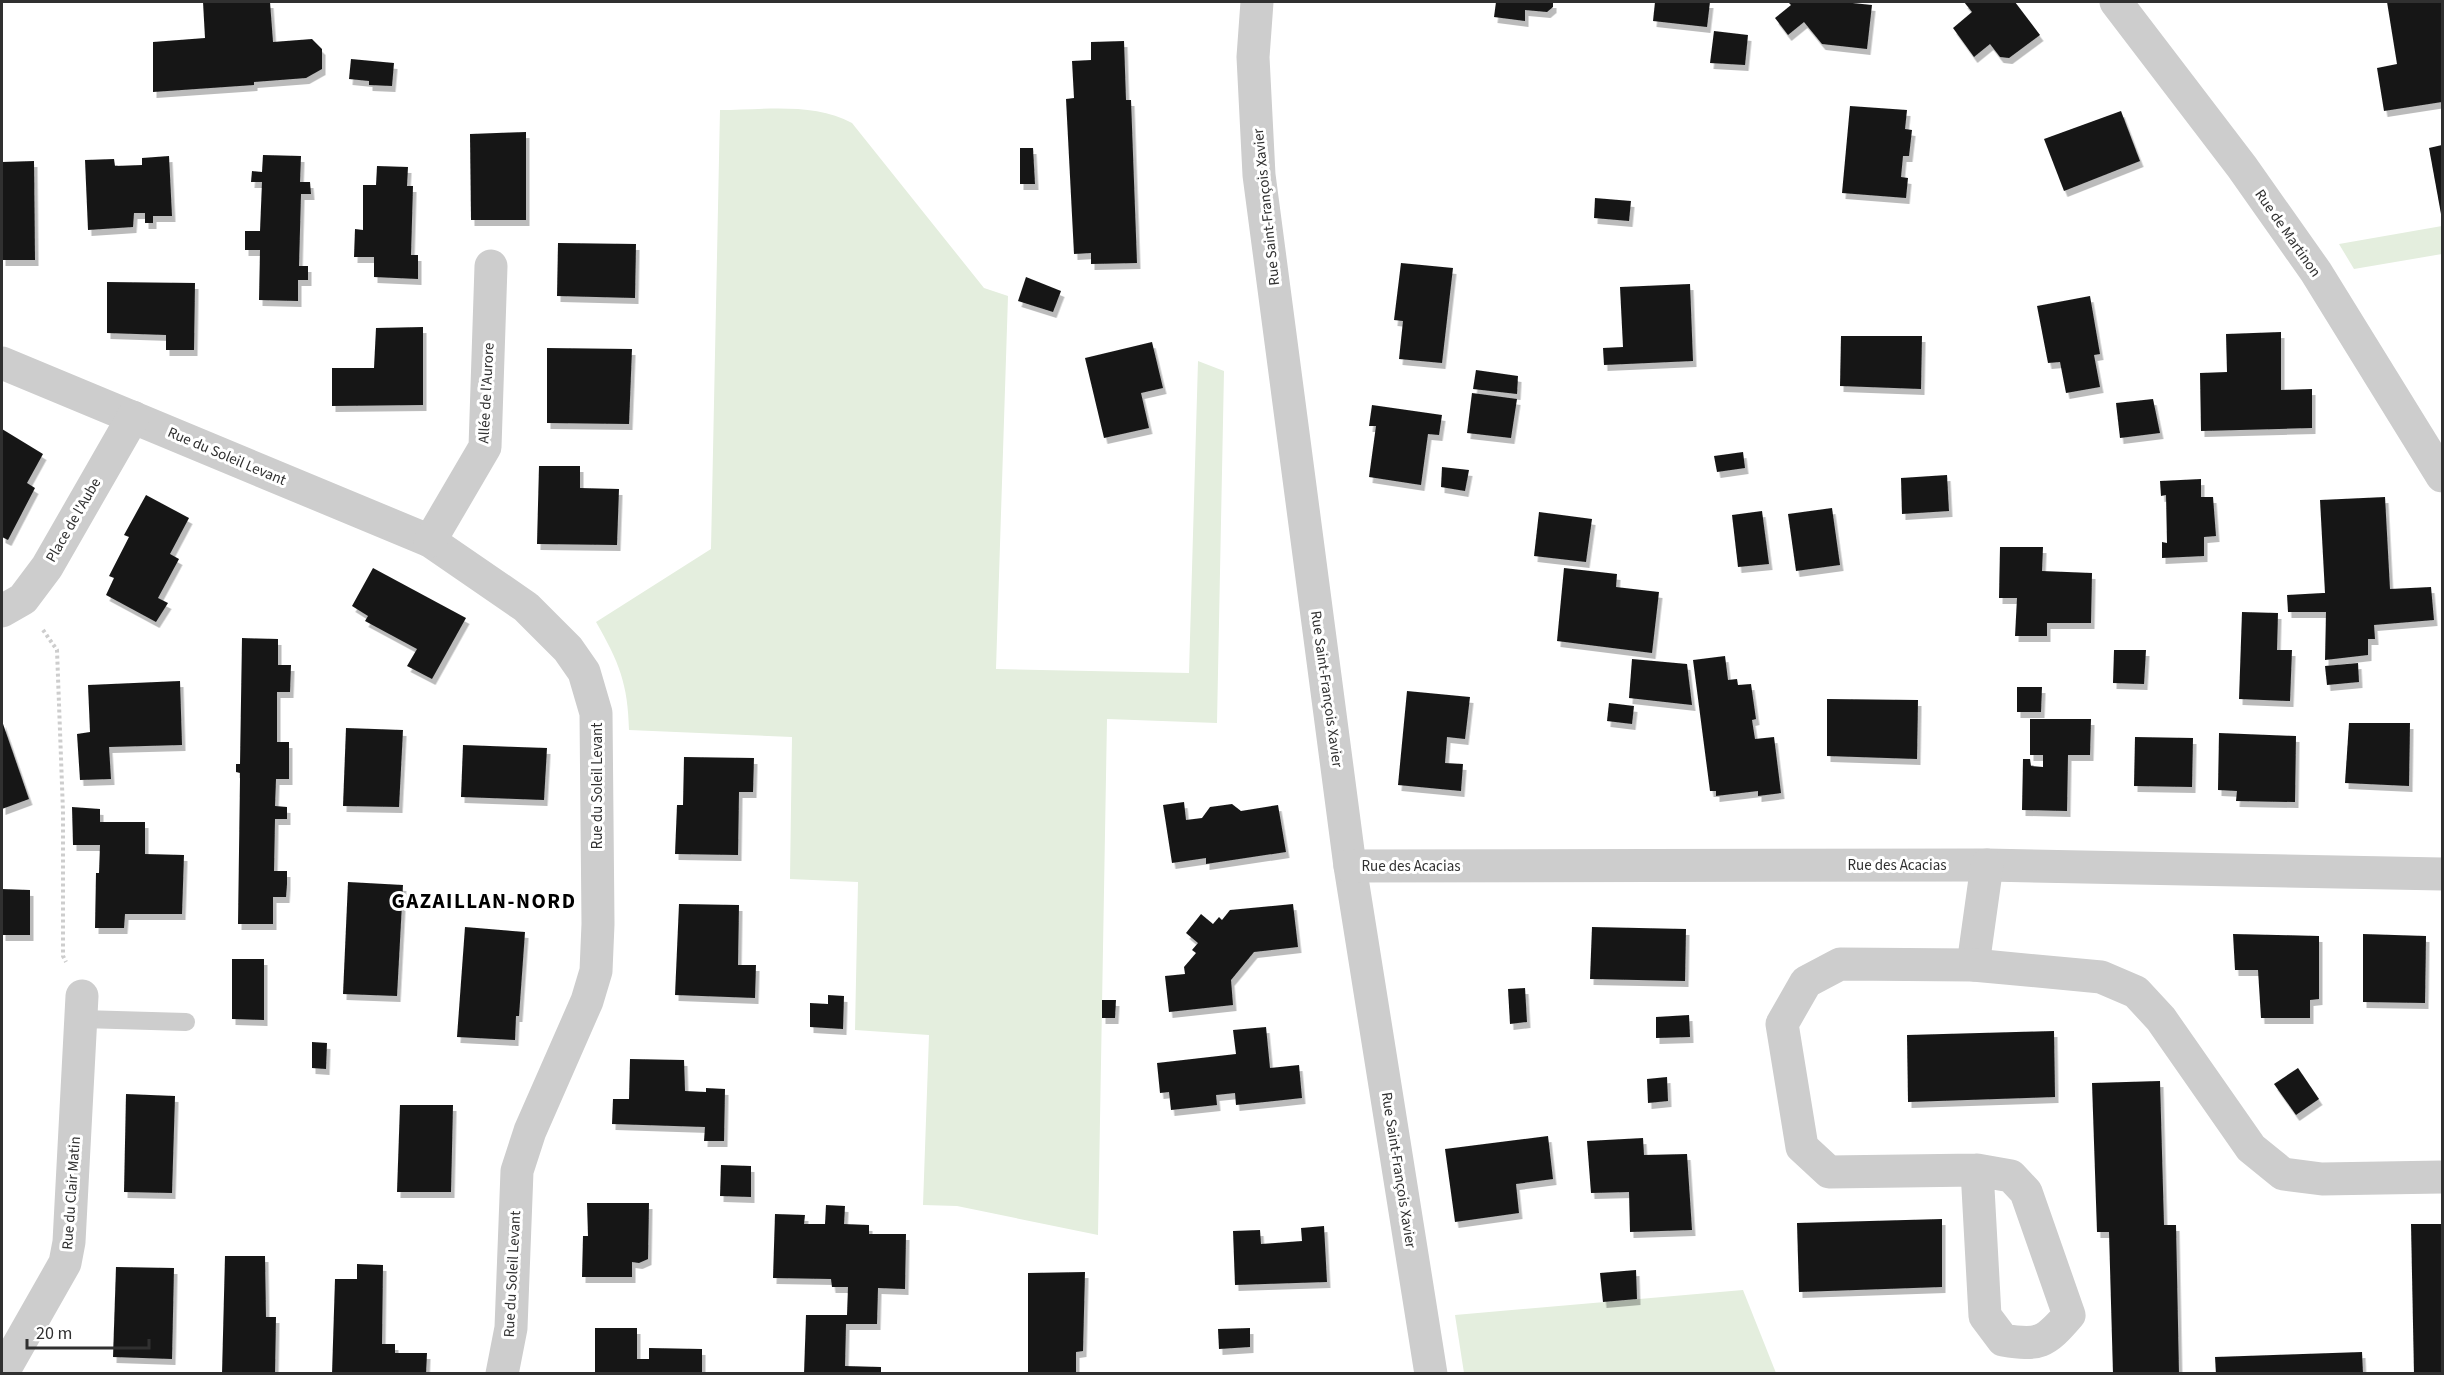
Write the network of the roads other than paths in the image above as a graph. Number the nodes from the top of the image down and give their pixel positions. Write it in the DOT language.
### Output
graph roads {
  1 [pos="1257,2"];
  2 [pos="2116,2"];
  3 [pos="491,266"];
  4 [pos="2,363"];
  5 [pos="133,417"];
  6 [pos="2442,476"];
  7 [pos="430,541"];
  8 [pos="12,605"];
  9 [pos="1987,865"];
  10 [pos="1350,866"];
  11 [pos="2442,873"];
  12 [pos="1973,964"];
  13 [pos="82,1007"];
  14 [pos="186,1022"];
  15 [pos="1977,1170"];
  16 [pos="2442,1177"];
  17 [pos="2,1374"];
  18 [pos="502,1374"];
  19 [pos="1431,1374"];
  1 -- 10 [label="street, Rue Saint-François Xavier"];
  2 -- 6 [label="street, Rue de Martinon"];
  3 -- 7 [label="street, Allée de l'Aurore"];
  4 -- 5 [label="street, Rue du Soleil Levant"];
  5 -- 7 [label="street, Rue du Soleil Levant"];
  5 -- 8 [label="street, Place de l'Aube"];
  7 -- 18 [label="street, Rue du Soleil Levant"];
  9 -- 10 [label="street, Rue des Acacias"];
  9 -- 11 [label="street, Rue des Acacias"];
  9 -- 12 [label="street"];
  10 -- 19 [label="street, Rue Saint-François Xavier"];
  12 -- 15 [label="street"];
  12 -- 16 [label="street"];
  13 -- 14 [label="lane"];
  13 -- 17 [label="street, Rue du Clair Matin"];
  15 -- 15 [label="street"];
}
